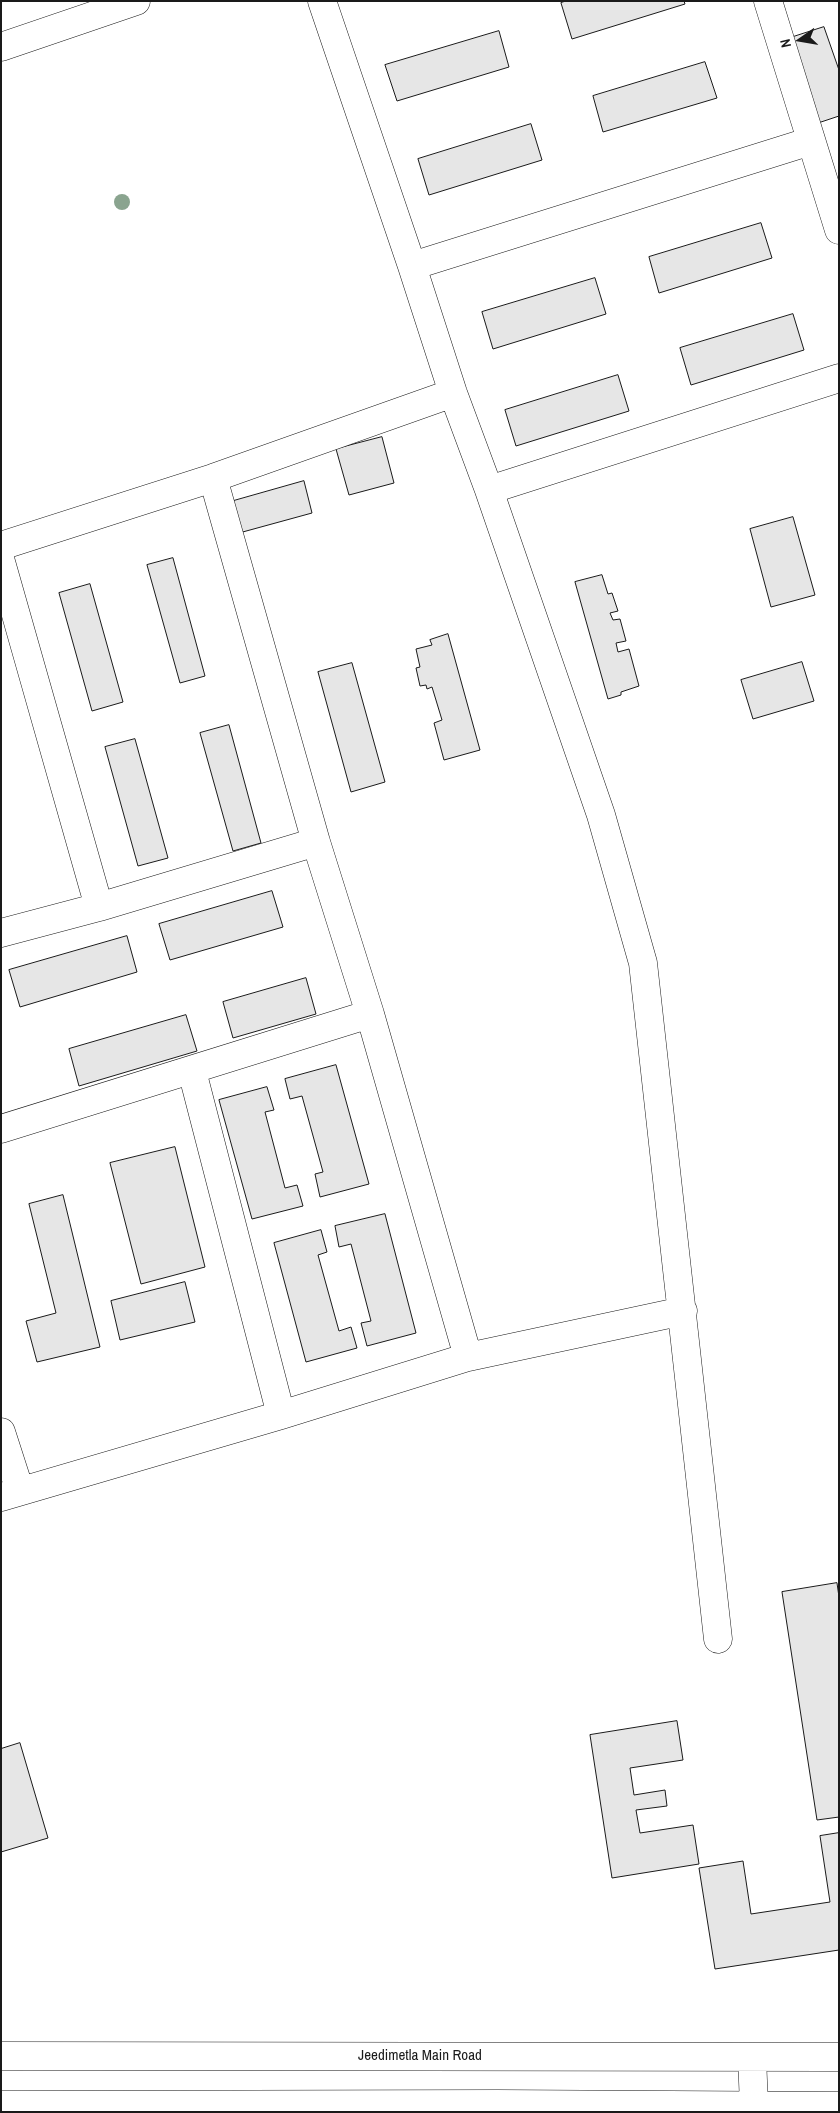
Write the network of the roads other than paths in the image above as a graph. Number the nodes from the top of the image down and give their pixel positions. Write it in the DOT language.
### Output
graph roads {
  1 [pos="136,1"];
  2 [pos="322,1"];
  3 [pos="768,1"];
  4 [pos="1,47"];
  5 [pos="811,141"];
  6 [pos="839,230"];
  7 [pos="412,266"];
  8 [pos="839,378"];
  9 [pos="453,393"];
  10 [pos="213,478"];
  11 [pos="489,490"];
  12 [pos="1,546"];
  13 [pos="1,562"];
  14 [pos="316,842"];
  15 [pos="99,907"];
  16 [pos="1,933"];
  17 [pos="370,1014"];
  18 [pos="192,1070"];
  19 [pos="1,1129"];
  20 [pos="683,1311"];
  21 [pos="468,1357"];
  22 [pos="281,1415"];
  23 [pos="1,1432"];
  24 [pos="11,1494"];
  25 [pos="718,1639"];
  26 [pos="1,2056"];
  27 [pos="752,2057"];
  28 [pos="839,2057"];
  29 [pos="1,2105"];
  30 [pos="839,2106"];
  31 [pos="485,2108"];
  32 [pos="768,2108"];
  1 -- 4 [label="main road"];
  2 -- 7 [label="main road"];
  3 -- 5 [label="main road"];
  5 -- 6 [label="main road"];
  5 -- 7 [label="main road"];
  7 -- 9 [label="main road"];
  8 -- 11 [label="main road"];
  9 -- 10 [label="main road"];
  9 -- 11 [label="main road"];
  10 -- 12 [label="main road"];
  10 -- 14 [label="main road"];
  11 -- 20 [label="main road"];
  13 -- 15 [label="main road"];
  14 -- 15 [label="main road"];
  14 -- 17 [label="main road"];
  15 -- 16 [label="main road"];
  17 -- 18 [label="main road"];
  17 -- 21 [label="main road"];
  18 -- 19 [label="main road"];
  18 -- 22 [label="main road"];
  20 -- 21 [label="main road"];
  20 -- 25 [label="main road"];
  21 -- 22 [label="main road"];
  22 -- 24 [label="main road"];
  23 -- 24 [label="main road"];
  26 -- 27 [label="main road, Jeedimetla Main Road"];
  27 -- 28 [label="main road, Jeedimetla Main Road"];
  27 -- 32 [label="main road"];
  29 -- 31 [label="main road"];
  30 -- 32 [label="main road"];
  31 -- 32 [label="main road"];
}
